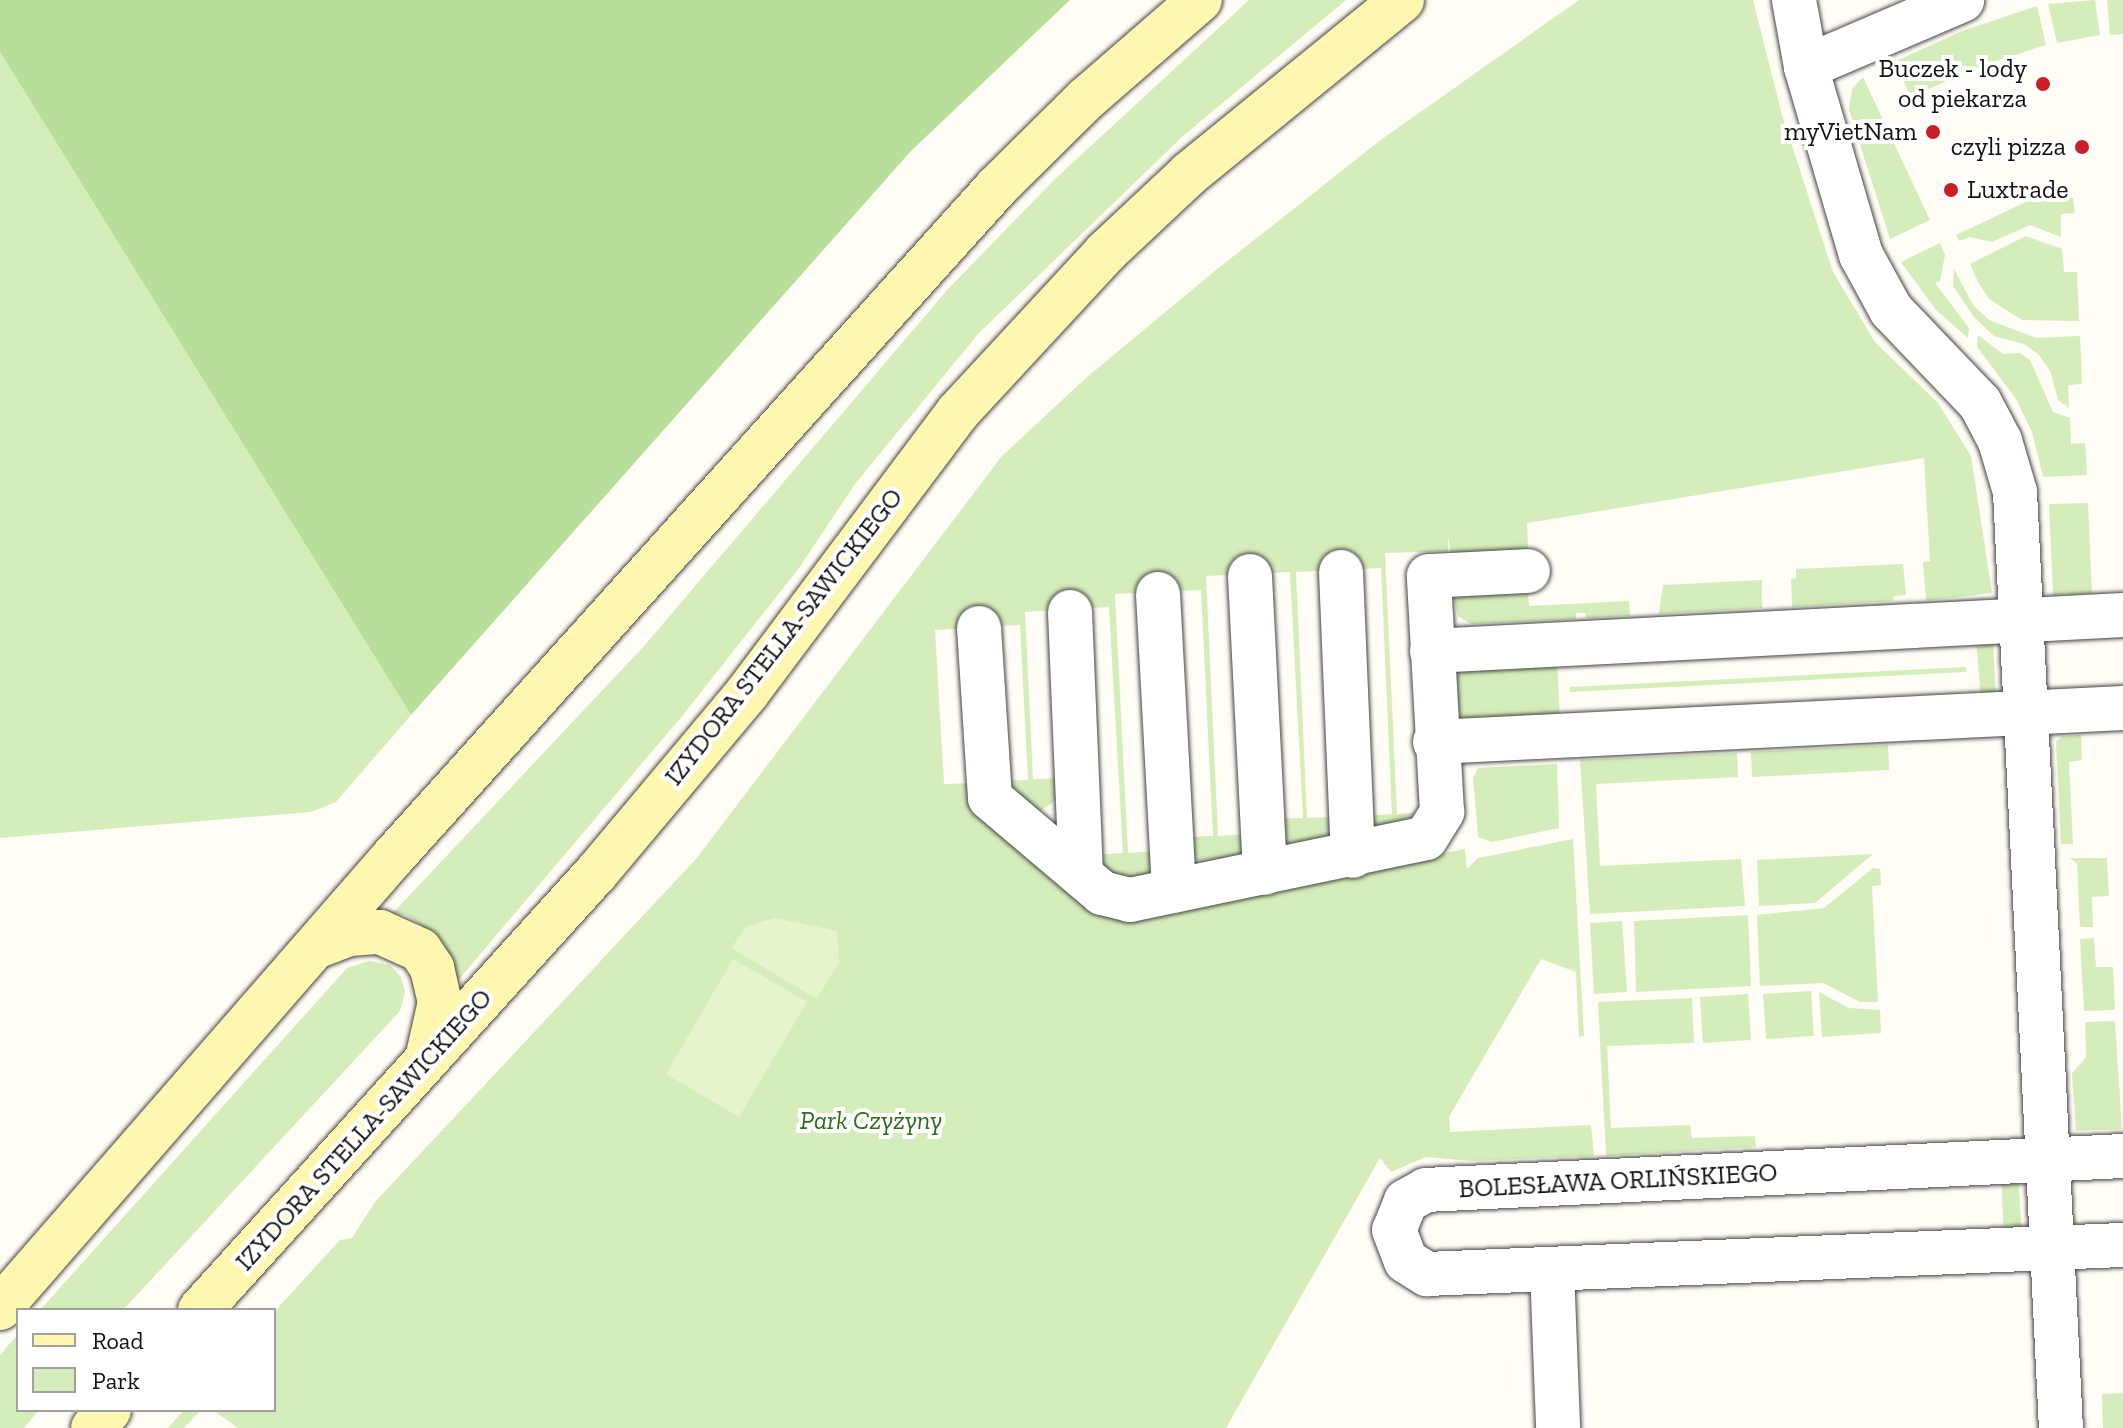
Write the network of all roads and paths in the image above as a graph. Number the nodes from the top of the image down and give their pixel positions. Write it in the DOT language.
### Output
graph roads {
  1 [pos="1200,0"];
  2 [pos="1402,0"];
  3 [pos="1794,0"];
  4 [pos="1962,0"];
  5 [pos="1806,67"];
  6 [pos="1528,571"];
  7 [pos="1341,572"];
  8 [pos="1250,576"];
  9 [pos="1158,594"];
  10 [pos="1070,612"];
  11 [pos="2123,615"];
  12 [pos="2022,621"];
  13 [pos="979,628"];
  14 [pos="1432,651"];
  15 [pos="2123,708"];
  16 [pos="2026,714"];
  17 [pos="1435,742"];
  18 [pos="1353,856"];
  19 [pos="1265,873"];
  20 [pos="1081,874"];
  21 [pos="1174,891"];
  22 [pos="318,946"];
  23 [pos="427,1062"];
  24 [pos="2123,1156"];
  25 [pos="2048,1160"];
  26 [pos="2123,1245"];
  27 [pos="2052,1249"];
  28 [pos="1552,1269"];
  29 [pos="0,1308"];
  30 [pos="202,1308"];
  31 [pos="107,1412"];
  32 [pos="93,1428"];
  33 [pos="1558,1428"];
  34 [pos="2061,1428"];
  1 -- 22 [label="main road"];
  2 -- 23 [label="main road, IZYDORA STELLA-SAWICKIEGO"];
  3 -- 5 [label="street"];
  4 -- 5 [label="street"];
  5 -- 12 [label="street"];
  6 -- 14 [label="street"];
  7 -- 18 [label="street"];
  8 -- 19 [label="street"];
  9 -- 21 [label="street"];
  10 -- 20 [label="street"];
  11 -- 12 [label="street"];
  12 -- 14 [label="street"];
  12 -- 16 [label="street"];
  13 -- 20 [label="street"];
  14 -- 17 [label="street"];
  15 -- 16 [label="street"];
  16 -- 17 [label="street"];
  16 -- 25 [label="street"];
  17 -- 18 [label="street"];
  18 -- 19 [label="street"];
  19 -- 21 [label="street"];
  20 -- 21 [label="street"];
  22 -- 23 [label="main road"];
  22 -- 29 [label="main road"];
  23 -- 30 [label="main road, IZYDORA STELLA-SAWICKIEGO"];
  24 -- 25 [label="street, BOLESŁAWA ORLIŃSKIEGO"];
  25 -- 27 [label="street"];
  25 -- 28 [label="street, BOLESŁAWA ORLIŃSKIEGO"];
  26 -- 27 [label="street, BOLESŁAWA ORLIŃSKIEGO"];
  27 -- 28 [label="street, BOLESŁAWA ORLIŃSKIEGO"];
  27 -- 34 [label="street"];
  28 -- 33 [label="street"];
  31 -- 32 [label="main road"];
}
